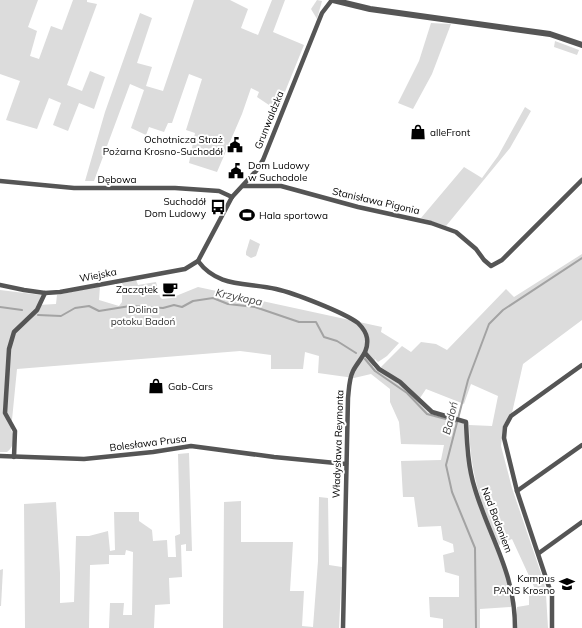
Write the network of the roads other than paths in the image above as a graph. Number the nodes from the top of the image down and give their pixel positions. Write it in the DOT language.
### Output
graph roads {
  1 [pos="332,0"];
  2 [pos="582,45"];
  3 [pos="582,180"];
  4 [pos="0,181"];
  5 [pos="243,186"];
  6 [pos="232,197"];
  7 [pos="198,261"];
  8 [pos="0,285"];
  9 [pos="45,292"];
  10 [pos="365,354"];
  11 [pos="582,365"];
  12 [pos="582,444"];
  13 [pos="0,456"];
  14 [pos="14,457"];
  15 [pos="346,464"];
  16 [pos="517,491"];
  17 [pos="582,522"];
  18 [pos="539,554"];
  19 [pos="343,628"];
  20 [pos="515,628"];
  21 [pos="552,628"];
  1 -- 2 [label="street"];
  1 -- 5 [label="street, Grunwaldzka"];
  3 -- 5 [label="street, Stanisława Pigonia"];
  4 -- 6 [label="street, Dębowa"];
  5 -- 6 [label="street, Grunwaldzka"];
  6 -- 7 [label="street, Grunwaldzka"];
  7 -- 9 [label="street, Wiejska"];
  7 -- 10 [label="street"];
  8 -- 9 [label="street, Wiejska"];
  9 -- 14 [label="street"];
  10 -- 15 [label="street, Władysława Reymonta"];
  10 -- 20 [label="street, Nad Badoniem"];
  11 -- 16 [label="street"];
  12 -- 16 [label="street"];
  13 -- 14 [label="street, Bolesława Prusa"];
  14 -- 15 [label="street, Bolesława Prusa"];
  15 -- 19 [label="street, Władysława Reymonta"];
  16 -- 18 [label="street"];
  17 -- 18 [label="street"];
  18 -- 21 [label="street"];
}
